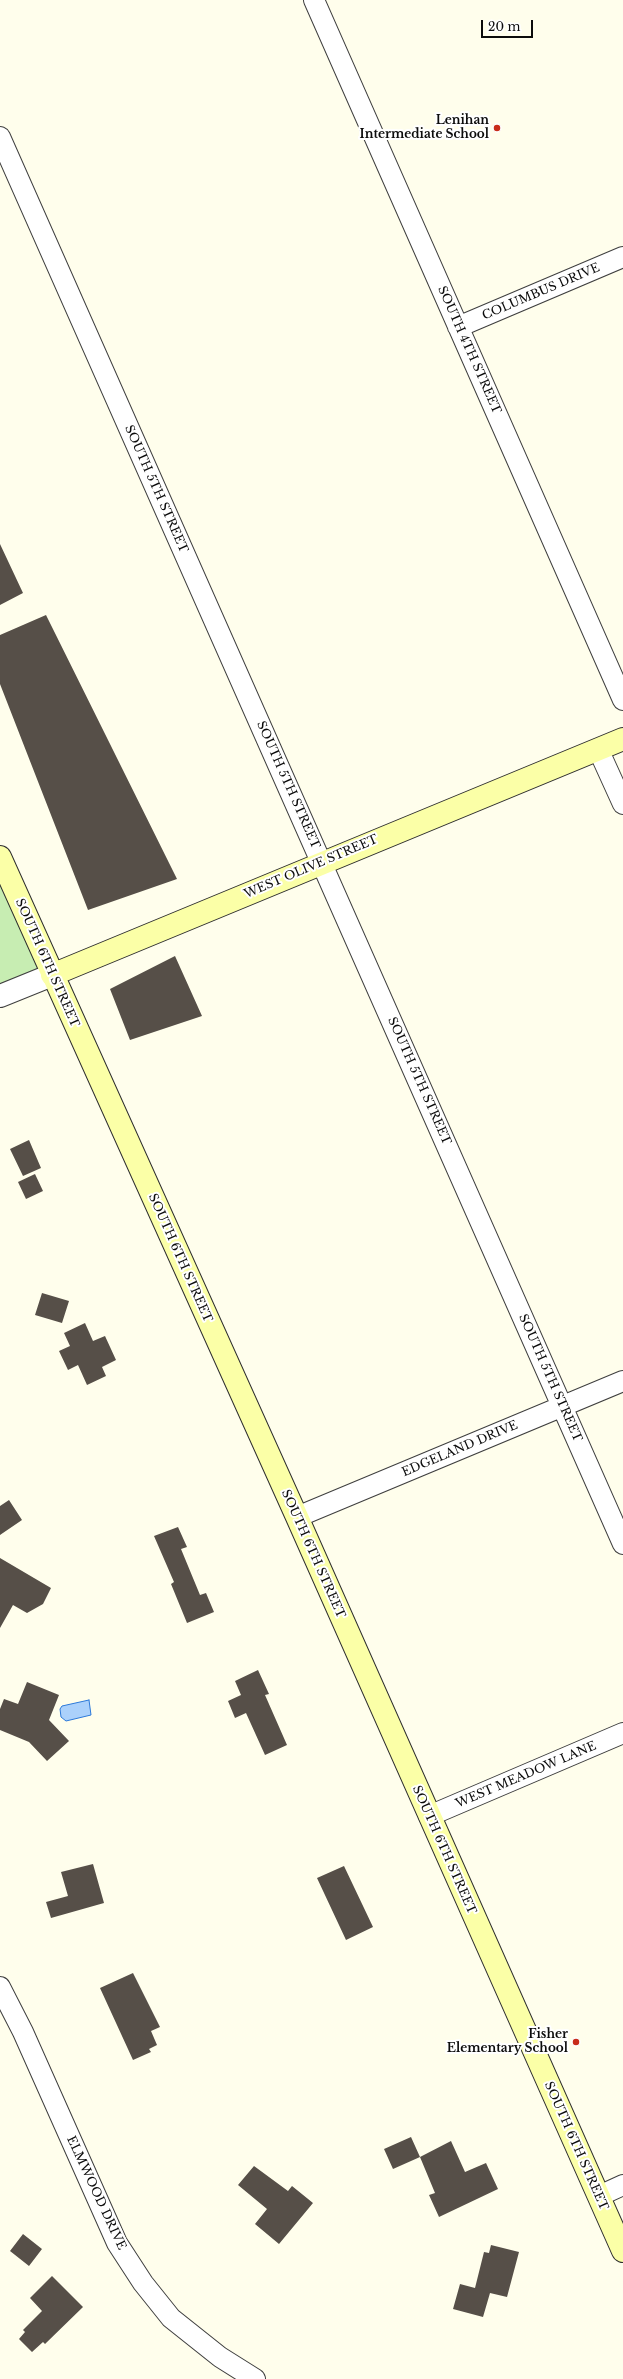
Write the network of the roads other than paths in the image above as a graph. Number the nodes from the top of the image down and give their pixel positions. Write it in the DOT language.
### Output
graph roads {
  1 [pos="314,0"];
  2 [pos="0,136"];
  3 [pos="623,257"];
  4 [pos="458,327"];
  5 [pos="623,700"];
  6 [pos="623,739"];
  7 [pos="598,749"];
  8 [pos="623,804"];
  9 [pos="0,858"];
  10 [pos="322,863"];
  11 [pos="52,975"];
  12 [pos="0,996"];
  13 [pos="623,1381"];
  14 [pos="562,1406"];
  15 [pos="297,1518"];
  16 [pos="623,1544"];
  17 [pos="623,1734"];
  18 [pos="429,1816"];
  19 [pos="0,1987"];
  20 [pos="623,2185"];
  21 [pos="598,2196"];
  22 [pos="623,2251"];
  23 [pos="256,2379"];
  1 -- 4 [label="street, SOUTH 4TH STREET"];
  2 -- 10 [label="street, SOUTH 5TH STREET"];
  3 -- 4 [label="street, COLUMBUS DRIVE"];
  4 -- 5 [label="street, SOUTH 4TH STREET"];
  6 -- 7 [label="main road, WEST OLIVE STREET"];
  7 -- 8 [label="street"];
  7 -- 10 [label="main road, WEST OLIVE STREET"];
  9 -- 11 [label="main road, SOUTH 6TH STREET"];
  10 -- 11 [label="main road, WEST OLIVE STREET"];
  10 -- 14 [label="street, SOUTH 5TH STREET"];
  11 -- 12 [label="street, WEST OLIVE STREET"];
  11 -- 15 [label="main road, SOUTH 6TH STREET"];
  13 -- 14 [label="street, EDGELAND DRIVE"];
  14 -- 15 [label="street, EDGELAND DRIVE"];
  14 -- 16 [label="street, SOUTH 5TH STREET"];
  15 -- 18 [label="main road, SOUTH 6TH STREET"];
  17 -- 18 [label="street, WEST MEADOW LANE"];
  18 -- 21 [label="main road, SOUTH 6TH STREET"];
  19 -- 23 [label="street, ELMWOOD DRIVE"];
  20 -- 21 [label="street"];
  21 -- 22 [label="main road, SOUTH 6TH STREET"];
}
